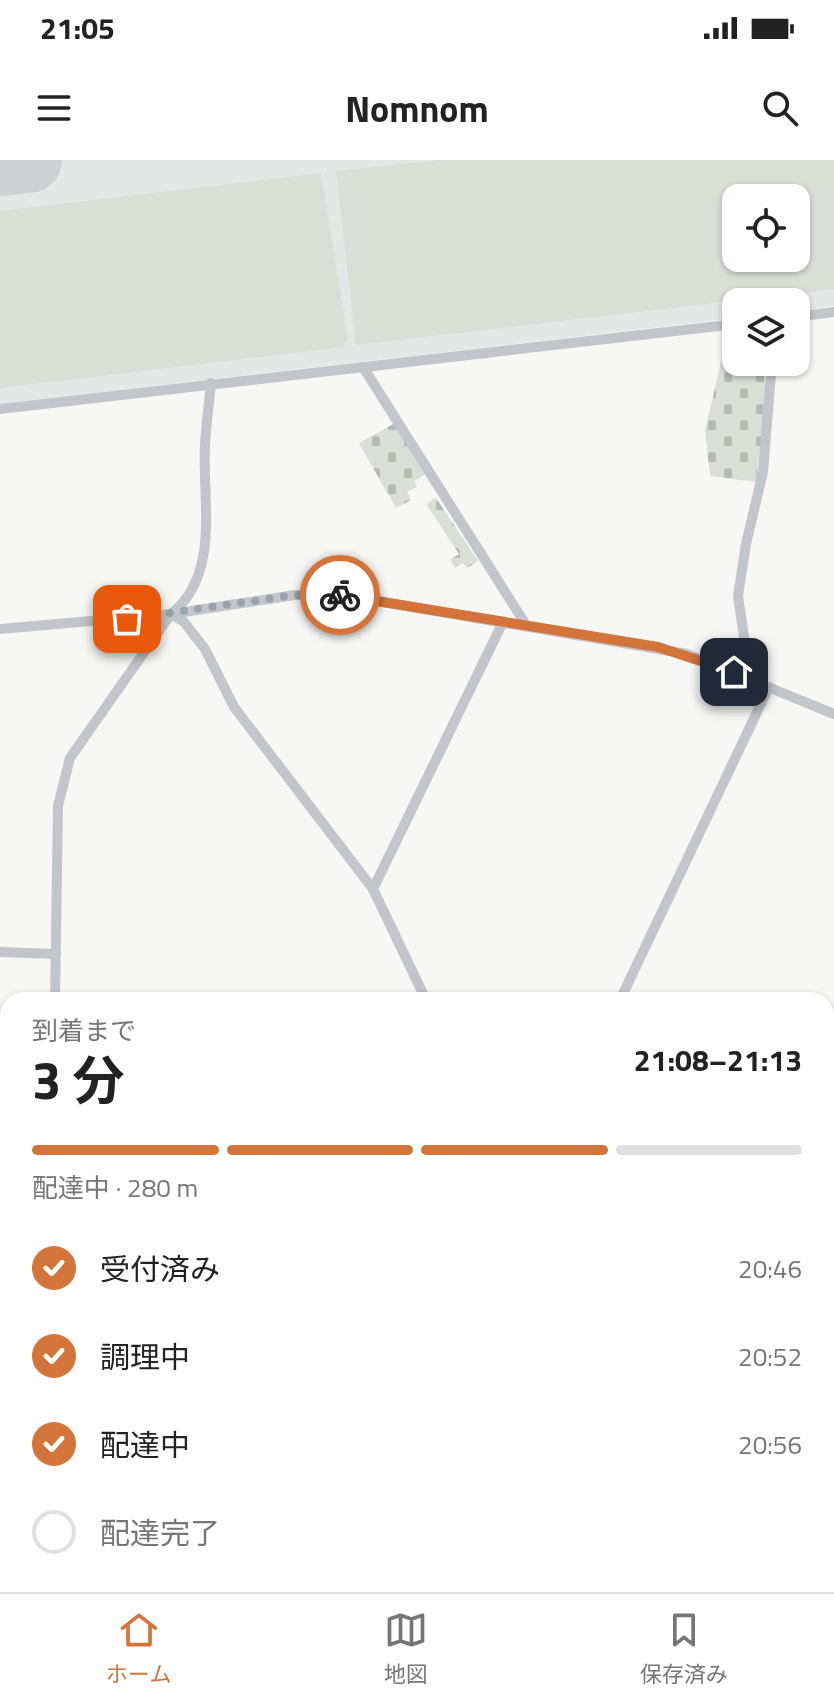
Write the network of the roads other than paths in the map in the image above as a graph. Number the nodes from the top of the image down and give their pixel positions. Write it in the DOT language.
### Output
graph roads {
  1 [pos="834,312"];
  2 [pos="810,315"];
  3 [pos="722,326"];
  4 [pos="363,367"];
  5 [pos="771,376"];
  6 [pos="211,383"];
  7 [pos="0,409"];
  8 [pos="171,614"];
  9 [pos="503,622"];
  10 [pos="526,625"];
  11 [pos="0,629"];
  12 [pos="750,678"];
  13 [pos="769,687"];
  14 [pos="834,714"];
  15 [pos="373,889"];
  16 [pos="0,952"];
  17 [pos="56,954"];
  18 [pos="55,992"];
  19 [pos="422,992"];
  20 [pos="624,992"];
  1 -- 2 [label="street"];
  3 -- 4 [label="street"];
  4 -- 6 [label="street"];
  4 -- 10 [label="street"];
  5 -- 12 [label="street"];
  6 -- 7 [label="street"];
  6 -- 8 [label="street"];
  8 -- 9 [label="street"];
  8 -- 11 [label="street"];
  8 -- 15 [label="street"];
  8 -- 17 [label="street"];
  9 -- 10 [label="street"];
  9 -- 15 [label="street"];
  10 -- 12 [label="street"];
  12 -- 13 [label="street"];
  13 -- 14 [label="street"];
  13 -- 20 [label="street"];
  15 -- 19 [label="street"];
  16 -- 17 [label="street"];
  17 -- 18 [label="street"];
}
